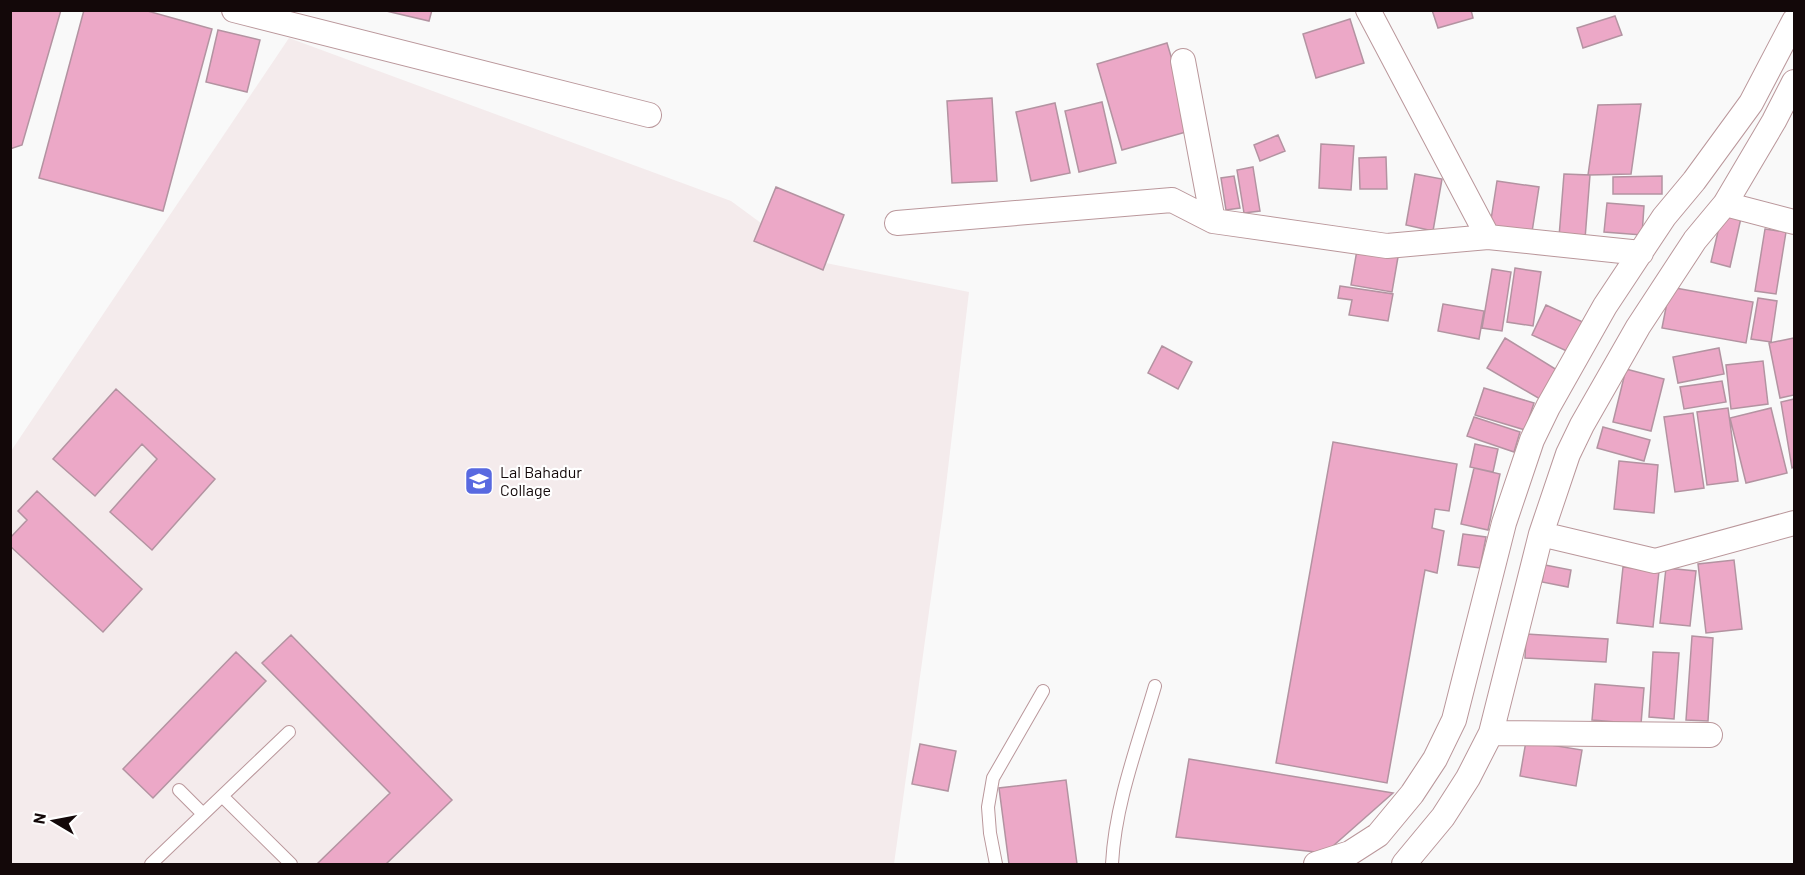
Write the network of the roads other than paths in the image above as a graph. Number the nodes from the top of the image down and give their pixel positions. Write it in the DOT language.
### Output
graph roads {
  1 [pos="234,10"];
  2 [pos="1368,10"];
  3 [pos="1794,21"];
  4 [pos="1183,61"];
  5 [pos="1794,82"];
  6 [pos="650,115"];
  7 [pos="1725,204"];
  8 [pos="1213,221"];
  9 [pos="1794,222"];
  10 [pos="897,223"];
  11 [pos="1488,237"];
  12 [pos="1641,253"];
  13 [pos="1794,522"];
  14 [pos="1541,534"];
  15 [pos="1155,687"];
  16 [pos="1043,690"];
  17 [pos="289,732"];
  18 [pos="1491,733"];
  19 [pos="1710,735"];
  20 [pos="179,790"];
  21 [pos="222,796"];
  22 [pos="203,814"];
  23 [pos="151,864"];
  24 [pos="291,864"];
  25 [pos="996,864"];
  26 [pos="1112,864"];
  27 [pos="1316,864"];
  28 [pos="1404,864"];
  1 -- 6 [label="street"];
  2 -- 11 [label="street"];
  3 -- 12 [label="street"];
  4 -- 8 [label="street"];
  5 -- 7 [label="street"];
  7 -- 9 [label="street"];
  7 -- 14 [label="street"];
  8 -- 10 [label="street"];
  8 -- 11 [label="street"];
  11 -- 12 [label="street"];
  12 -- 27 [label="street"];
  13 -- 14 [label="street"];
  14 -- 18 [label="street"];
  15 -- 26 [label="lane"];
  16 -- 25 [label="lane"];
  17 -- 21 [label="lane"];
  18 -- 19 [label="street"];
  18 -- 28 [label="street"];
  20 -- 22 [label="lane"];
  21 -- 22 [label="lane"];
  21 -- 24 [label="lane"];
  22 -- 23 [label="lane"];
}
